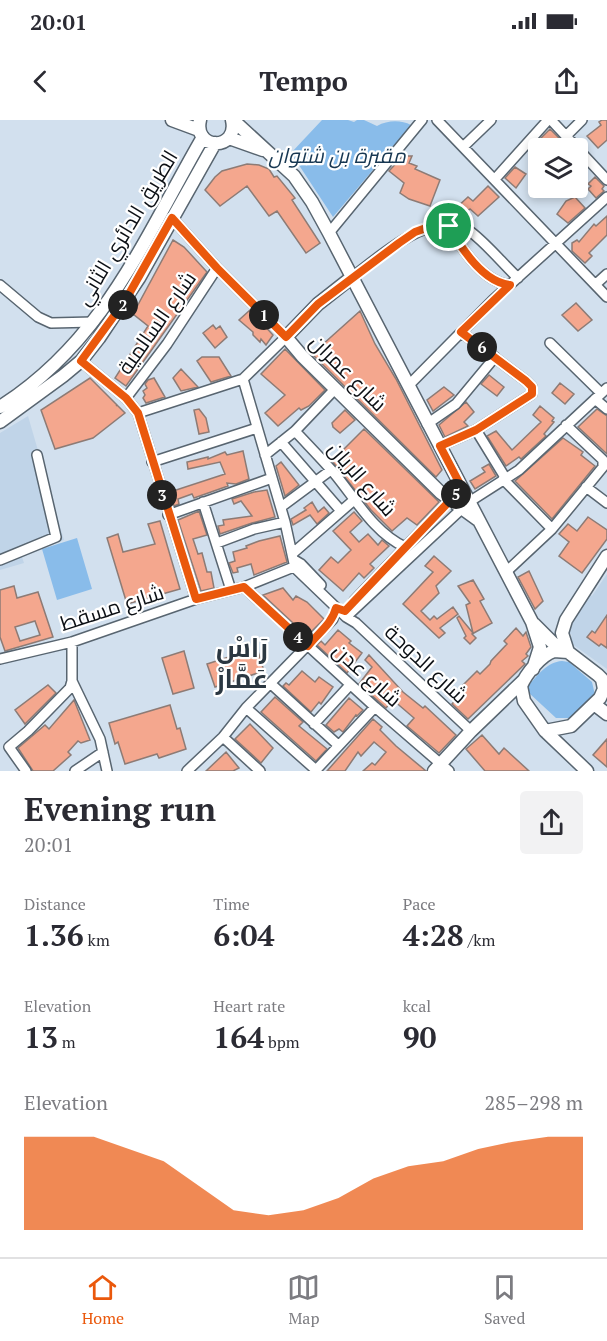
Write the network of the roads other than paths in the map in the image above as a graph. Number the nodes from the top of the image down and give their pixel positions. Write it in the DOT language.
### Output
graph roads {
  1 [pos="172,120"];
  2 [pos="233,120"];
  3 [pos="422,120"];
  4 [pos="436,120"];
  5 [pos="491,120"];
  6 [pos="549,120"];
  7 [pos="582,120"];
  8 [pos="201,129"];
  9 [pos="567,135"];
  10 [pos="229,138"];
  11 [pos="215,143"];
  12 [pos="463,147"];
  13 [pos="267,151"];
  14 [pos="495,179"];
  15 [pos="607,180"];
  16 [pos="607,197"];
  17 [pos="172,218"];
  18 [pos="449,226"];
  19 [pos="329,233"];
  20 [pos="558,243"];
  21 [pos="217,268"];
  22 [pos="607,274"];
  23 [pos="351,278"];
  24 [pos="518,278"];
  25 [pos="596,284"];
  26 [pos="0,285"];
  27 [pos="510,285"];
  28 [pos="607,297"];
  29 [pos="94,322"];
  30 [pos="461,332"];
  31 [pos="286,337"];
  32 [pos="550,343"];
  33 [pos="495,357"];
  34 [pos="81,361"];
  35 [pos="243,379"];
  36 [pos="408,386"];
  37 [pos="335,389"];
  38 [pos="601,393"];
  39 [pos="126,398"];
  40 [pos="0,407"];
  41 [pos="607,409"];
  42 [pos="138,413"];
  43 [pos="0,422"];
  44 [pos="427,424"];
  45 [pos="566,424"];
  46 [pos="257,428"];
  47 [pos="476,430"];
  48 [pos="295,431"];
  49 [pos="281,442"];
  50 [pos="440,446"];
  51 [pos="37,455"];
  52 [pos="266,455"];
  53 [pos="152,462"];
  54 [pos="331,470"];
  55 [pos="272,478"];
  56 [pos="505,479"];
  57 [pos="316,483"];
  58 [pos="586,487"];
  59 [pos="462,488"];
  60 [pos="354,500"];
  61 [pos="449,500"];
  62 [pos="203,502"];
  63 [pos="607,503"];
  64 [pos="465,505"];
  65 [pos="281,507"];
  66 [pos="341,511"];
  67 [pos="168,515"];
  68 [pos="285,522"];
  69 [pos="552,529"];
  70 [pos="217,543"];
  71 [pos="405,547"];
  72 [pos="607,556"];
  73 [pos="0,560"];
  74 [pos="296,561"];
  75 [pos="506,572"];
  76 [pos="244,587"];
  77 [pos="231,590"];
  78 [pos="196,599"];
  79 [pos="344,612"];
  80 [pos="532,622"];
  81 [pos="72,642"];
  82 [pos="308,646"];
  83 [pos="564,652"];
  84 [pos="0,659"];
  85 [pos="533,669"];
  86 [pos="524,680"];
  87 [pos="72,681"];
  88 [pos="604,681"];
  89 [pos="270,683"];
  90 [pos="350,685"];
  91 [pos="594,704"];
  92 [pos="375,707"];
  93 [pos="246,708"];
  94 [pos="607,714"];
  95 [pos="314,724"];
  96 [pos="471,731"];
  97 [pos="545,731"];
  98 [pos="223,737"];
  99 [pos="338,746"];
  100 [pos="4,749"];
  101 [pos="103,752"];
  102 [pos="442,769"];
  103 [pos="316,770"];
  104 [pos="26,771"];
  105 [pos="75,771"];
  106 [pos="107,771"];
  107 [pos="187,771"];
  108 [pos="260,771"];
  109 [pos="587,771"];
  1 -- 8 [label="main road"];
  2 -- 10 [label="main road"];
  2 -- 13 [label="main road"];
  3 -- 19 [label="street"];
  4 -- 12 [label="street"];
  5 -- 12 [label="street"];
  6 -- 9 [label="street"];
  6 -- 14 [label="street"];
  7 -- 9 [label="street"];
  8 -- 11 [label="main road"];
  8 -- 29 [label="main road, الطريق الدائري الثاني"];
  9 -- 15 [label="street"];
  10 -- 11 [label="main road"];
  10 -- 13 [label="main road"];
  11 -- 17 [label="main road, الطريق الدائري الثاني"];
  12 -- 14 [label="street"];
  13 -- 19 [label="main road"];
  14 -- 20 [label="street"];
  16 -- 20 [label="street"];
  17 -- 21 [label="street, شارع عمران"];
  17 -- 34 [label="main road, الطريق الدائري الثاني"];
  18 -- 23 [label="street"];
  18 -- 24 [label="street"];
  18 -- 27 [label="street"];
  19 -- 23 [label="main road"];
  20 -- 24 [label="street"];
  20 -- 25 [label="street"];
  21 -- 31 [label="street, شارع عمران"];
  21 -- 39 [label="street, شارع السالمية"];
  22 -- 25 [label="street"];
  23 -- 31 [label="main road"];
  23 -- 36 [label="main road"];
  24 -- 27 [label="street"];
  25 -- 28 [label="street"];
  26 -- 29 [label="street"];
  27 -- 30 [label="street"];
  29 -- 40 [label="main road, الطريق الدائري الثاني"];
  30 -- 33 [label="street"];
  30 -- 36 [label="street"];
  31 -- 35 [label="street"];
  31 -- 37 [label="main road, شارع عمران"];
  32 -- 38 [label="street"];
  33 -- 44 [label="street"];
  33 -- 47 [label="street"];
  34 -- 39 [label="street"];
  34 -- 43 [label="main road, الطريق الدائري الثاني"];
  35 -- 42 [label="street"];
  35 -- 46 [label="street"];
  36 -- 44 [label="main road"];
  37 -- 48 [label="street"];
  37 -- 61 [label="main road, شارع عمران"];
  38 -- 41 [label="street"];
  38 -- 45 [label="street"];
  39 -- 42 [label="street"];
  42 -- 53 [label="street"];
  44 -- 50 [label="main road"];
  45 -- 56 [label="street"];
  45 -- 58 [label="street"];
  46 -- 52 [label="street"];
  46 -- 53 [label="street"];
  47 -- 50 [label="street"];
  47 -- 56 [label="street"];
  48 -- 49 [label="street"];
  48 -- 54 [label="street, شارع الريان"];
  49 -- 52 [label="street"];
  49 -- 57 [label="street"];
  50 -- 59 [label="main road"];
  51 -- 73 [label="street"];
  52 -- 55 [label="street"];
  53 -- 67 [label="street"];
  54 -- 57 [label="street"];
  54 -- 60 [label="street, شارع الريان"];
  55 -- 62 [label="street"];
  55 -- 65 [label="street"];
  56 -- 64 [label="street"];
  56 -- 69 [label="street"];
  57 -- 65 [label="street"];
  57 -- 66 [label="street"];
  58 -- 63 [label="street"];
  58 -- 69 [label="street"];
  59 -- 61 [label="street"];
  59 -- 64 [label="main road"];
  60 -- 66 [label="street"];
  60 -- 71 [label="street, شارع الريان"];
  61 -- 64 [label="main road, شارع عمران"];
  61 -- 71 [label="street"];
  62 -- 67 [label="street"];
  62 -- 70 [label="street"];
  64 -- 75 [label="main road, شارع عمران"];
  64 -- 79 [label="street"];
  65 -- 68 [label="street"];
  66 -- 74 [label="street"];
  67 -- 78 [label="street"];
  68 -- 70 [label="street"];
  68 -- 74 [label="street"];
  69 -- 75 [label="street"];
  70 -- 77 [label="street"];
  71 -- 79 [label="street"];
  72 -- 83 [label="main road"];
  74 -- 76 [label="street, شارع مسقط"];
  74 -- 79 [label="street, شارع الدوحة"];
  75 -- 80 [label="main road"];
  76 -- 77 [label="street, شارع مسقط"];
  76 -- 82 [label="street, شارع عدن"];
  77 -- 78 [label="street, شارع مسقط"];
  78 -- 81 [label="street, شارع مسقط"];
  79 -- 82 [label="street"];
  79 -- 96 [label="street, شارع الدوحة"];
  80 -- 83 [label="main road"];
  80 -- 85 [label="main road"];
  81 -- 84 [label="street, شارع مسقط"];
  81 -- 87 [label="street"];
  82 -- 89 [label="street"];
  82 -- 90 [label="street, شارع عدن"];
  83 -- 85 [label="main road"];
  83 -- 88 [label="main road"];
  85 -- 86 [label="main road"];
  86 -- 96 [label="main road"];
  86 -- 97 [label="main road"];
  87 -- 100 [label="street"];
  87 -- 101 [label="street"];
  88 -- 91 [label="main road"];
  89 -- 93 [label="street"];
  89 -- 95 [label="street"];
  90 -- 92 [label="street, شارع عدن"];
  90 -- 95 [label="street"];
  91 -- 94 [label="main road"];
  91 -- 97 [label="main road"];
  92 -- 99 [label="street"];
  92 -- 102 [label="street, شارع عدن"];
  93 -- 98 [label="street"];
  93 -- 103 [label="street"];
  95 -- 99 [label="street"];
  96 -- 102 [label="main road"];
  97 -- 109 [label="main road"];
  98 -- 107 [label="street"];
  98 -- 108 [label="street"];
  99 -- 103 [label="street"];
  100 -- 104 [label="street"];
  101 -- 105 [label="street"];
  101 -- 106 [label="street"];
}
